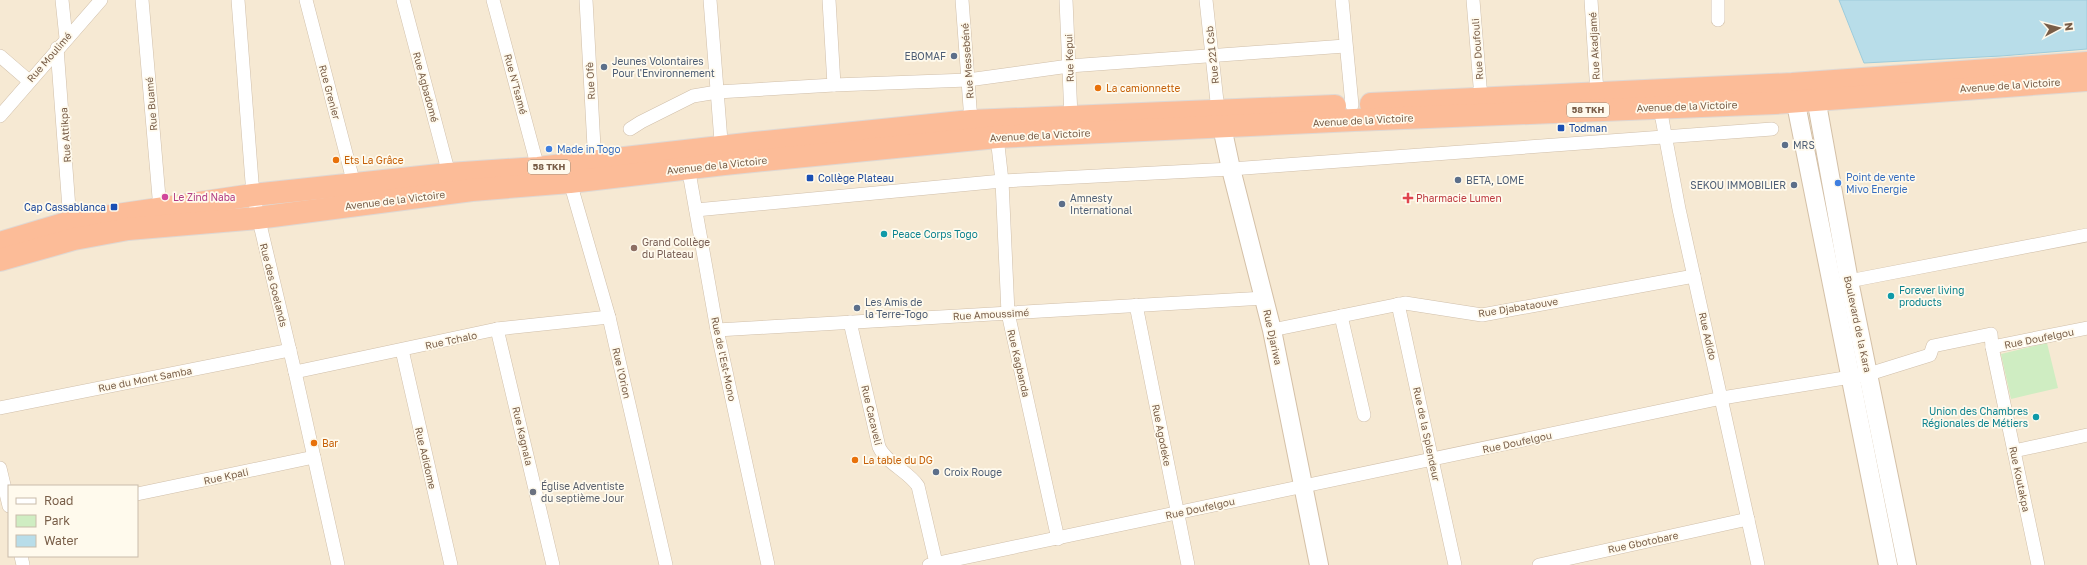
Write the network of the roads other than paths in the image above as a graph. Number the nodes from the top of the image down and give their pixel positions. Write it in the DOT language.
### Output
graph roads {
  1 [pos="62,0"];
  2 [pos="101,0"];
  3 [pos="142,0"];
  4 [pos="238,0"];
  5 [pos="306,0"];
  6 [pos="403,0"];
  7 [pos="493,0"];
  8 [pos="586,0"];
  9 [pos="710,0"];
  10 [pos="830,0"];
  11 [pos="962,0"];
  12 [pos="1066,0"];
  13 [pos="1206,0"];
  14 [pos="1342,0"];
  15 [pos="1473,0"];
  16 [pos="1591,0"];
  17 [pos="1718,0"];
  18 [pos="1718,20"];
  19 [pos="66,38"];
  20 [pos="1346,46"];
  21 [pos="57,48"];
  22 [pos="1212,54"];
  23 [pos="0,56"];
  24 [pos="2087,63"];
  25 [pos="1069,66"];
  26 [pos="968,80"];
  27 [pos="2087,80"];
  28 [pos="29,81"];
  29 [pos="834,85"];
  30 [pos="717,92"];
  31 [pos="1804,92"];
  32 [pos="1597,93"];
  33 [pos="1481,98"];
  34 [pos="1352,105"];
  35 [pos="1660,108"];
  36 [pos="0,116"];
  37 [pos="1071,117"];
  38 [pos="1220,119"];
  39 [pos="971,121"];
  40 [pos="630,129"];
  41 [pos="1772,129"];
  42 [pos="1665,136"];
  43 [pos="997,137"];
  44 [pos="723,155"];
  45 [pos="686,160"];
  46 [pos="590,162"];
  47 [pos="538,168"];
  48 [pos="1231,169"];
  49 [pos="449,174"];
  50 [pos="1002,181"];
  51 [pos="570,182"];
  52 [pos="354,184"];
  53 [pos="253,195"];
  54 [pos="160,208"];
  55 [pos="696,210"];
  56 [pos="257,218"];
  57 [pos="70,222"];
  58 [pos="2087,235"];
  59 [pos="0,243"];
  60 [pos="0,260"];
  61 [pos="1694,276"];
  62 [pos="1849,281"];
  63 [pos="1265,298"];
  64 [pos="1398,304"];
  65 [pos="1136,305"];
  66 [pos="1008,313"];
  67 [pos="1341,316"];
  68 [pos="609,317"];
  69 [pos="850,322"];
  70 [pos="2087,328"];
  71 [pos="497,330"];
  72 [pos="717,330"];
  73 [pos="1272,330"];
  74 [pos="1992,347"];
  75 [pos="290,350"];
  76 [pos="402,350"];
  77 [pos="295,372"];
  78 [pos="1869,374"];
  79 [pos="1850,378"];
  80 [pos="1722,398"];
  81 [pos="0,408"];
  82 [pos="1364,414"];
  83 [pos="2087,435"];
  84 [pos="2014,450"];
  85 [pos="314,457"];
  86 [pos="1433,460"];
  87 [pos="0,468"];
  88 [pos="1304,487"];
  89 [pos="138,494"];
  90 [pos="8,502"];
  91 [pos="1177,512"];
  92 [pos="1748,519"];
  93 [pos="1058,539"];
  94 [pos="933,564"];
  95 [pos="338,565"];
  96 [pos="450,565"];
  97 [pos="553,565"];
  98 [pos="666,565"];
  99 [pos="768,565"];
  100 [pos="1188,565"];
  101 [pos="1319,565"];
  102 [pos="1455,565"];
  103 [pos="1539,565"];
  104 [pos="1758,565"];
  105 [pos="1888,565"];
  106 [pos="1907,565"];
  107 [pos="2038,565"];
  1 -- 19 [label="street"];
  2 -- 19 [label="street, Rue Moulimé"];
  3 -- 54 [label="street, Rue Buamé"];
  4 -- 53 [label="street, Rue des Goelands"];
  5 -- 52 [label="street, Rue Grenier"];
  6 -- 49 [label="street, Rue Agbadomé"];
  7 -- 47 [label="street, Rue N'Tsamé"];
  8 -- 46 [label="street, Rue Ofè"];
  9 -- 30 [label="street"];
  10 -- 29 [label="street"];
  11 -- 26 [label="street, Rue Messebéné"];
  12 -- 25 [label="street, Rue Kepui"];
  13 -- 22 [label="street, Rue 221 Csb"];
  14 -- 20 [label="street"];
  15 -- 33 [label="street, Rue Doufouli"];
  16 -- 32 [label="street, Rue Akadjamé"];
  17 -- 18 [label="street"];
  19 -- 21 [label="street, Rue Moulimé"];
  20 -- 22 [label="street"];
  20 -- 34 [label="street"];
  21 -- 28 [label="street, Rue Moulimé"];
  21 -- 57 [label="street, Rue Attikpa"];
  22 -- 25 [label="street"];
  22 -- 38 [label="street, Rue 221 Csb"];
  23 -- 28 [label="street"];
  24 -- 31 [label="highway, Avenue de la Victoire / 58 TKH"];
  25 -- 26 [label="street"];
  25 -- 37 [label="street, Rue Kepui"];
  26 -- 29 [label="street"];
  26 -- 39 [label="street, Rue Messebéné"];
  27 -- 31 [label="highway, Avenue de la Victoire / 58 TKH"];
  28 -- 36 [label="street, Rue Moulimé"];
  29 -- 30 [label="street"];
  30 -- 40 [label="street"];
  30 -- 44 [label="street"];
  31 -- 32 [label="highway, Avenue de la Victoire / 58 TKH"];
  31 -- 35 [label="highway, Avenue de la Victoire / 58 TKH"];
  31 -- 62 [label="main road, Boulevard de la Kara"];
  31 -- 79 [label="main road, Boulevard de la Kara"];
  32 -- 33 [label="highway, Avenue de la Victoire / 58 TKH"];
  33 -- 34 [label="highway, Avenue de la Victoire / 58 TKH"];
  34 -- 38 [label="highway, Avenue de la Victoire / 58 TKH"];
  35 -- 38 [label="highway, Avenue de la Victoire / 58 TKH"];
  35 -- 42 [label="street, Rue Adido"];
  37 -- 38 [label="highway, Avenue de la Victoire / 58 TKH"];
  37 -- 39 [label="highway, Avenue de la Victoire / 58 TKH"];
  38 -- 43 [label="highway, Avenue de la Victoire / 58 TKH"];
  38 -- 48 [label="main road, Rue Djariwa"];
  39 -- 44 [label="highway, Avenue de la Victoire / 58 TKH"];
  41 -- 42 [label="street"];
  42 -- 48 [label="street"];
  42 -- 61 [label="street, Rue Adido"];
  43 -- 44 [label="highway, Avenue de la Victoire / 58 TKH"];
  43 -- 50 [label="street, Rue Kagbanda"];
  44 -- 45 [label="highway, Avenue de la Victoire / 58 TKH"];
  45 -- 46 [label="highway, Avenue de la Victoire / 58 TKH"];
  45 -- 51 [label="highway, Avenue de la Victoire / 58 TKH"];
  45 -- 55 [label="street, Rue de l'Est-Mono"];
  46 -- 47 [label="highway, Avenue de la Victoire / 58 TKH"];
  47 -- 49 [label="highway, Avenue de la Victoire / 58 TKH"];
  48 -- 50 [label="street"];
  48 -- 63 [label="main road, Rue Djariwa"];
  49 -- 52 [label="highway, Avenue de la Victoire / 58 TKH"];
  50 -- 55 [label="street"];
  50 -- 66 [label="street, Rue Kagbanda"];
  51 -- 56 [label="highway, Avenue de la Victoire / 58 TKH"];
  51 -- 68 [label="street, Rue l'Orion"];
  52 -- 53 [label="highway, Avenue de la Victoire / 58 TKH"];
  53 -- 54 [label="highway, Avenue de la Victoire / 58 TKH"];
  53 -- 56 [label="street, Rue des Goelands"];
  54 -- 57 [label="highway, Avenue de la Victoire / 58 TKH"];
  55 -- 72 [label="street, Rue de l'Est-Mono"];
  56 -- 60 [label="highway, Avenue de la Victoire / 58 TKH"];
  56 -- 75 [label="street, Rue des Goelands"];
  57 -- 59 [label="highway, Avenue de la Victoire / 58 TKH"];
  58 -- 62 [label="street"];
  61 -- 64 [label="street, Rue Djabataouve"];
  61 -- 80 [label="street, Rue Adido"];
  62 -- 78 [label="main road, Boulevard de la Kara"];
  63 -- 65 [label="street, Rue Amoussimé"];
  63 -- 73 [label="main road, Rue Djariwa"];
  64 -- 67 [label="street, Rue Djabataouve"];
  64 -- 86 [label="street, Rue de la Splendeur"];
  65 -- 66 [label="street, Rue Amoussimé"];
  65 -- 91 [label="street, Rue Agodeke"];
  66 -- 69 [label="street, Rue Amoussimé"];
  66 -- 93 [label="street, Rue Kagbanda"];
  67 -- 73 [label="street, Rue Djabataouve"];
  67 -- 82 [label="street"];
  68 -- 71 [label="street, Rue Tchalo"];
  68 -- 98 [label="street, Rue l'Orion"];
  69 -- 72 [label="street, Rue Amoussimé"];
  69 -- 94 [label="street, Rue Cacaveli"];
  70 -- 74 [label="street, Rue Doufelgou"];
  71 -- 76 [label="street, Rue Tchalo"];
  71 -- 97 [label="street, Rue Kagnala"];
  72 -- 99 [label="street, Rue de l'Est-Mono"];
  73 -- 88 [label="main road, Rue Djariwa"];
  74 -- 78 [label="street, Rue Doufelgou"];
  74 -- 84 [label="street, Rue Koutakpa"];
  75 -- 77 [label="street, Rue des Goelands"];
  75 -- 81 [label="street, Rue du Mont Samba"];
  76 -- 77 [label="street, Rue Tchalo"];
  76 -- 96 [label="street, Rue Adidome"];
  77 -- 85 [label="street, Rue des Goelands"];
  78 -- 79 [label="street, Rue Doufelgou"];
  78 -- 106 [label="main road, Boulevard de la Kara"];
  79 -- 80 [label="street, Rue Doufelgou"];
  79 -- 105 [label="main road, Boulevard de la Kara"];
  80 -- 86 [label="street, Rue Doufelgou"];
  80 -- 92 [label="street, Rue Adido"];
  83 -- 84 [label="street"];
  84 -- 107 [label="street, Rue Koutakpa"];
  85 -- 89 [label="street, Rue Kpali"];
  85 -- 95 [label="street, Rue des Goelands"];
  86 -- 88 [label="street, Rue Doufelgou"];
  86 -- 102 [label="street, Rue de la Splendeur"];
  87 -- 90 [label="street"];
  88 -- 91 [label="street, Rue Doufelgou"];
  88 -- 101 [label="main road, Rue Djariwa"];
  91 -- 93 [label="street, Rue Doufelgou"];
  91 -- 100 [label="street, Rue Agodeke"];
  92 -- 103 [label="street, Rue Gbotobare"];
  92 -- 104 [label="street, Rue Adido"];
  93 -- 94 [label="street, Rue Doufelgou"];
}
